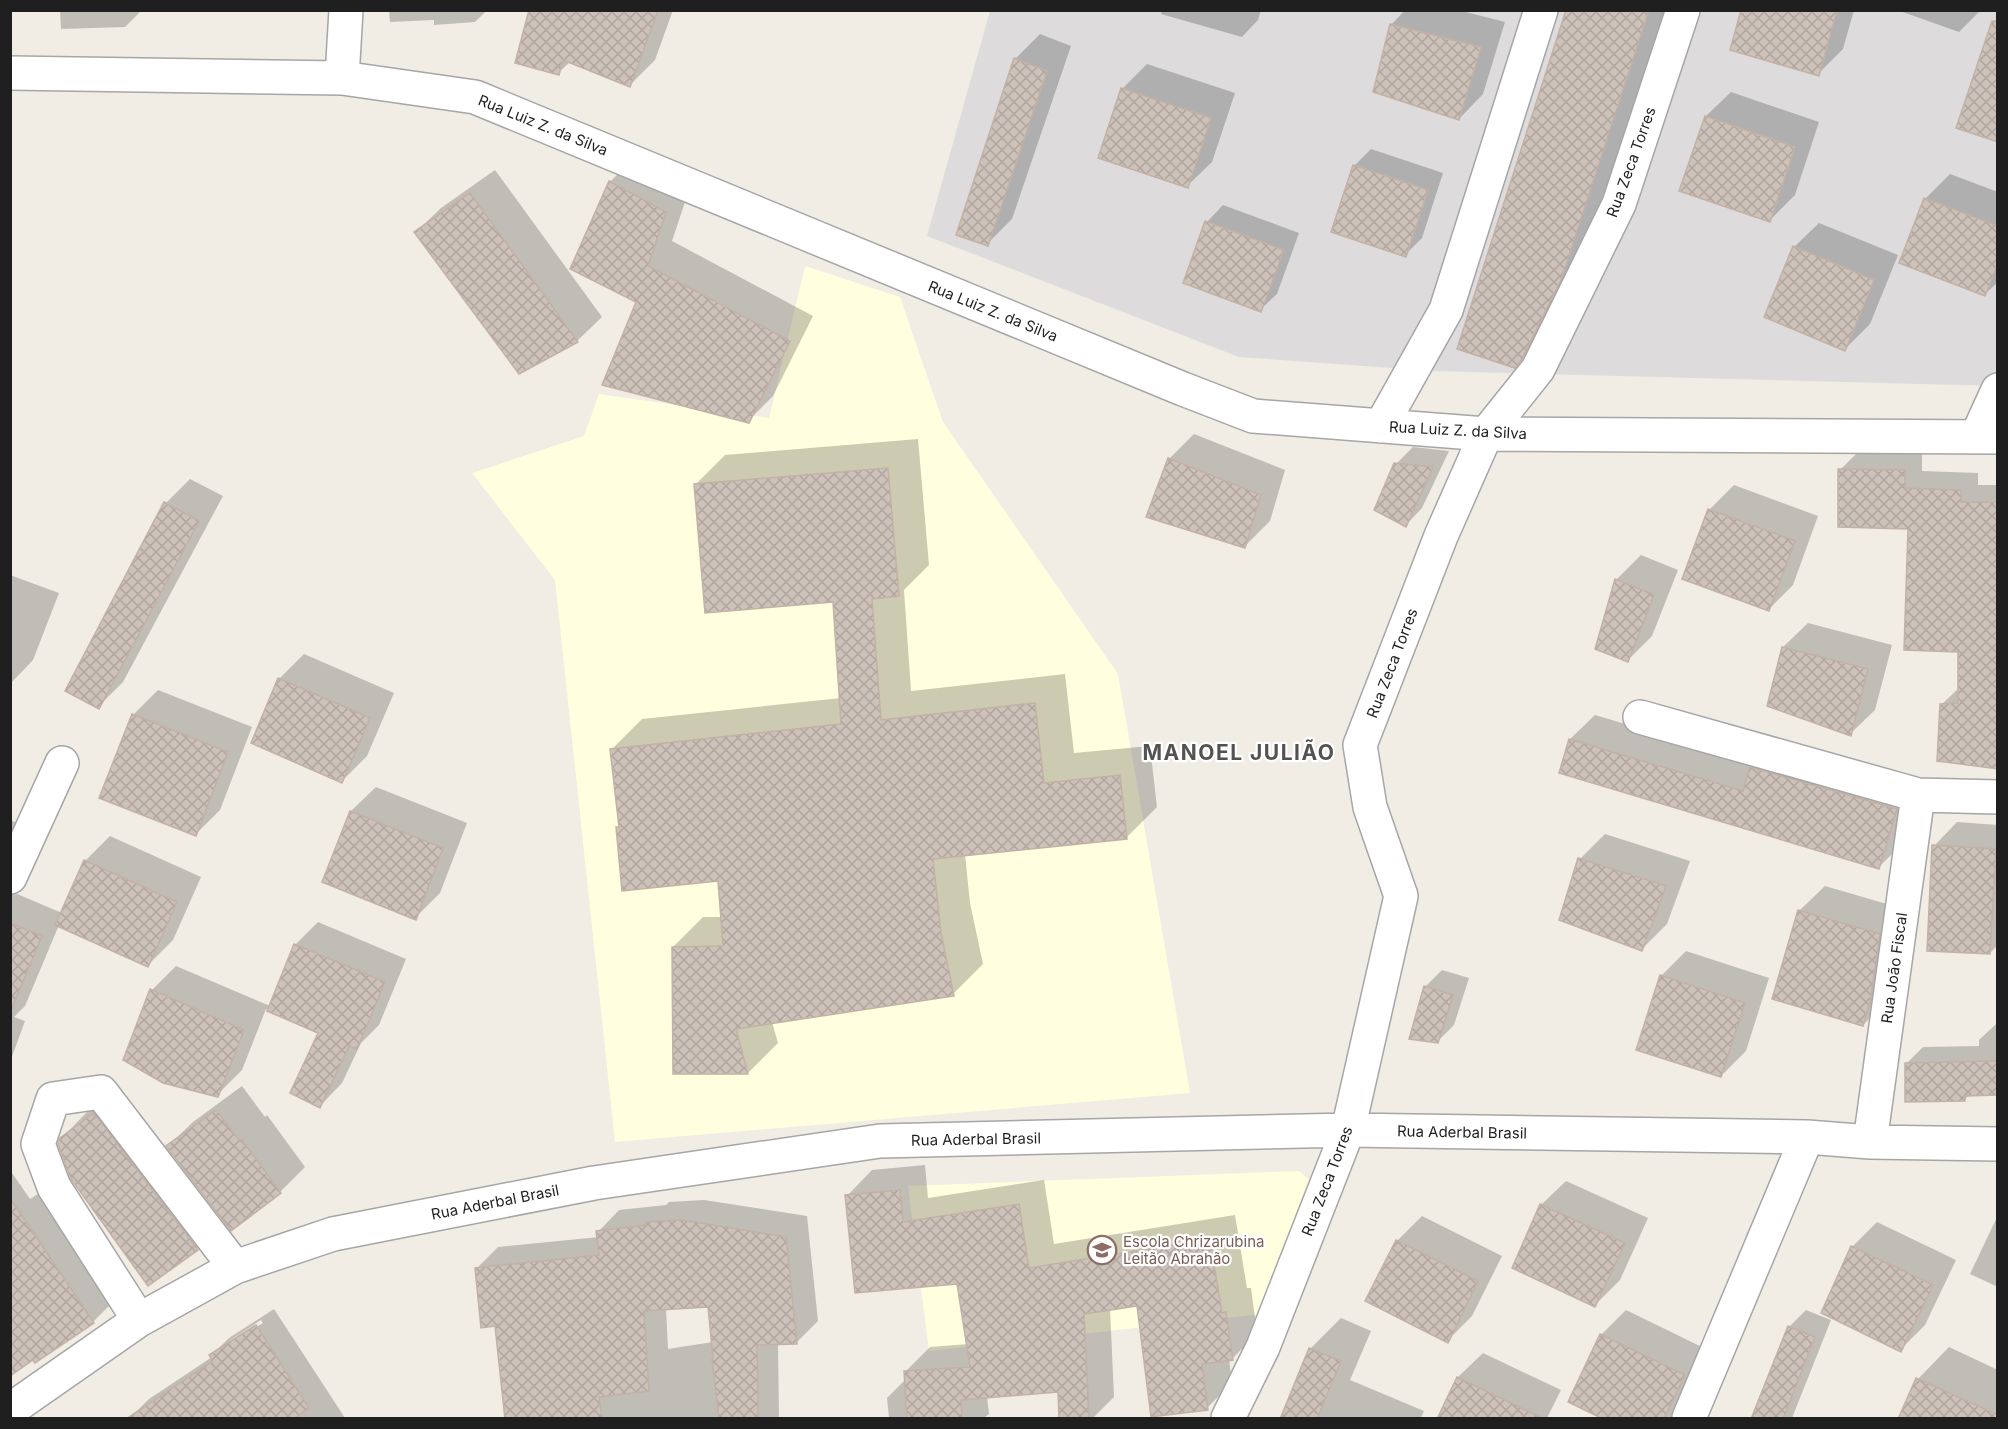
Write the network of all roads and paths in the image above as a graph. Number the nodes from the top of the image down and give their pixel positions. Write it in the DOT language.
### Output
graph roads {
  1 [pos="346,10"];
  2 [pos="1541,10"];
  3 [pos="1683,10"];
  4 [pos="10,73"];
  5 [pos="342,78"];
  6 [pos="1998,390"];
  7 [pos="1381,426"];
  8 [pos="1486,434"];
  9 [pos="1987,436"];
  10 [pos="1640,717"];
  11 [pos="62,763"];
  12 [pos="1918,795"];
  13 [pos="1998,797"];
  14 [pos="10,877"];
  15 [pos="1348,1130"];
  16 [pos="1807,1137"];
  17 [pos="1870,1142"];
  18 [pos="1998,1144"];
  19 [pos="235,1267"];
  20 [pos="139,1320"];
  21 [pos="10,1410"];
  22 [pos="1228,1419"];
  23 [pos="1689,1419"];
  1 -- 5 [label="street"];
  2 -- 7 [label="street"];
  3 -- 8 [label="street, Rua Zeca Torres"];
  4 -- 5 [label="street, Rua Luiz Z. da Silva"];
  5 -- 7 [label="street, Rua Luiz Z. da Silva"];
  6 -- 9 [label="street"];
  7 -- 8 [label="street, Rua Luiz Z. da Silva"];
  8 -- 9 [label="street, Rua Luiz Z. da Silva"];
  8 -- 15 [label="street, Rua Zeca Torres"];
  10 -- 12 [label="street"];
  11 -- 14 [label="street"];
  12 -- 13 [label="street"];
  12 -- 17 [label="street, Rua João Fiscal"];
  15 -- 16 [label="street, Rua Aderbal Brasil"];
  15 -- 19 [label="street, Rua Aderbal Brasil"];
  15 -- 22 [label="street, Rua Zeca Torres"];
  16 -- 17 [label="street, Rua Aderbal Brasil"];
  16 -- 23 [label="street"];
  17 -- 18 [label="street, Rua Aderbal Brasil"];
  19 -- 20 [label="street, Rua Aderbal Brasil"];
  19 -- 20 [label="street"];
  20 -- 21 [label="street, Rua Aderbal Brasil"];
}
